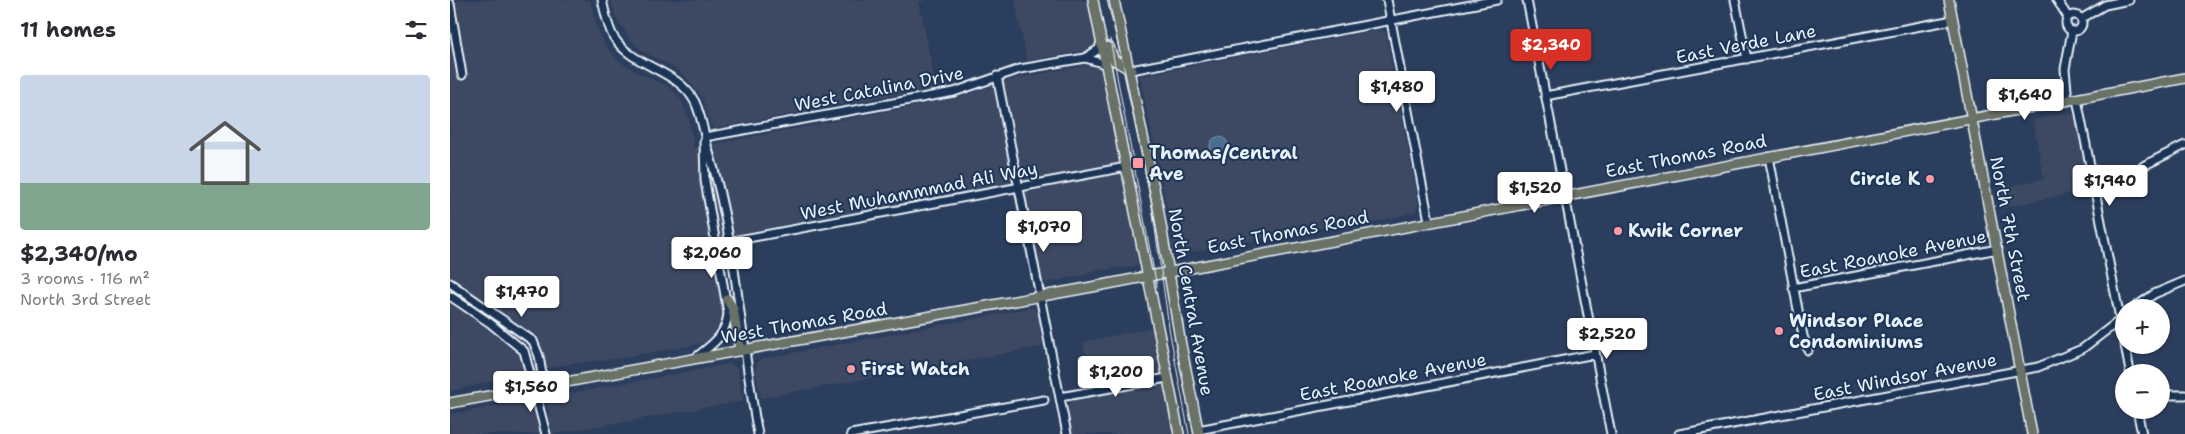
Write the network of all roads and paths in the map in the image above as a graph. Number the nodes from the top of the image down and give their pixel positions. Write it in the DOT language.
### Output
graph roads {
  1 [pos="602,0"];
  2 [pos="1093,0"];
  3 [pos="1114,0"];
  4 [pos="1387,0"];
  5 [pos="1497,0"];
  6 [pos="1527,0"];
  7 [pos="1734,0"];
  8 [pos="1949,0"];
  9 [pos="2057,0"];
  10 [pos="2130,0"];
  11 [pos="450,4"];
  12 [pos="1096,15"];
  13 [pos="2068,17"];
  14 [pos="2082,19"];
  15 [pos="1391,20"];
  16 [pos="1953,20"];
  17 [pos="2072,31"];
  18 [pos="1102,39"];
  19 [pos="1085,58"];
  20 [pos="1747,59"];
  21 [pos="1108,67"];
  22 [pos="1131,70"];
  23 [pos="462,75"];
  24 [pos="997,76"];
  25 [pos="2185,78"];
  26 [pos="1545,96"];
  27 [pos="2073,100"];
  28 [pos="1973,120"];
  29 [pos="705,137"];
  30 [pos="2185,145"];
  31 [pos="1769,157"];
  32 [pos="1126,167"];
  33 [pos="1020,187"];
  34 [pos="2096,193"];
  35 [pos="1564,196"];
  36 [pos="1429,221"];
  37 [pos="730,241"];
  38 [pos="717,244"];
  39 [pos="1998,249"];
  40 [pos="1166,272"];
  41 [pos="1148,276"];
  42 [pos="2185,281"];
  43 [pos="451,284"];
  44 [pos="1793,288"];
  45 [pos="450,296"];
  46 [pos="1041,296"];
  47 [pos="726,299"];
  48 [pos="2118,299"];
  49 [pos="2147,299"];
  50 [pos="2115,324"];
  51 [pos="742,350"];
  52 [pos="1808,350"];
  53 [pos="1595,354"];
  54 [pos="694,359"];
  55 [pos="2020,370"];
  56 [pos="1167,378"];
  57 [pos="539,387"];
  58 [pos="2170,395"];
  59 [pos="2185,395"];
  60 [pos="1060,397"];
  61 [pos="1044,400"];
  62 [pos="450,403"];
  63 [pos="2139,419"];
  64 [pos="1198,432"];
  65 [pos="546,434"];
  66 [pos="758,434"];
  67 [pos="851,434"];
  68 [pos="1067,434"];
  69 [pos="1179,434"];
  70 [pos="1611,434"];
  71 [pos="1679,434"];
  72 [pos="2032,434"];
  73 [pos="2142,434"];
  1 -- 29 [label="street"];
  2 -- 12 [label="main road, North Central Avenue"];
  3 -- 22 [label="main road, North Central Avenue"];
  4 -- 15 [label="street"];
  5 -- 15 [label="street"];
  6 -- 26 [label="street"];
  7 -- 20 [label="street"];
  8 -- 16 [label="main road, North 7th Street"];
  9 -- 13 [label="street"];
  10 -- 14 [label="street"];
  11 -- 23 [label="street"];
  12 -- 18 [label="main road, North Central Avenue"];
  12 -- 22 [label="main road"];
  13 -- 14 [label="street"];
  13 -- 17 [label="street"];
  14 -- 17 [label="street"];
  15 -- 22 [label="street"];
  15 -- 36 [label="street"];
  16 -- 20 [label="street, East Verde Lane"];
  16 -- 28 [label="main road, North 7th Street"];
  17 -- 27 [label="street"];
  18 -- 19 [label="street"];
  18 -- 21 [label="main road, North Central Avenue"];
  19 -- 21 [label="street"];
  19 -- 24 [label="street, West Catalina Drive"];
  20 -- 26 [label="street, East Verde Lane"];
  21 -- 32 [label="main road, North Central Avenue"];
  22 -- 40 [label="main road, North Central Avenue"];
  24 -- 29 [label="street, West Catalina Drive"];
  24 -- 33 [label="street"];
  25 -- 27 [label="main road, East Thomas Road"];
  26 -- 35 [label="street"];
  27 -- 28 [label="main road, East Thomas Road"];
  27 -- 34 [label="street"];
  28 -- 31 [label="main road, East Thomas Road"];
  28 -- 39 [label="main road, North 7th Street"];
  29 -- 37 [label="street"];
  29 -- 38 [label="street"];
  30 -- 34 [label="street"];
  31 -- 35 [label="main road, East Thomas Road"];
  31 -- 44 [label="street"];
  32 -- 33 [label="street, West Muhammmad Ali Way"];
  32 -- 41 [label="main road, North Central Avenue"];
  33 -- 37 [label="street, West Muhammmad Ali Way"];
  33 -- 46 [label="street"];
  34 -- 48 [label="street"];
  35 -- 36 [label="main road, East Thomas Road"];
  35 -- 53 [label="street"];
  36 -- 40 [label="main road, East Thomas Road"];
  37 -- 38 [label="street, West Muhammmad Ali Way"];
  37 -- 51 [label="street"];
  38 -- 47 [label="street"];
  39 -- 44 [label="street, East Roanoke Avenue"];
  39 -- 55 [label="main road, North 7th Street"];
  40 -- 41 [label="main road, West Thomas Road"];
  40 -- 64 [label="main road, North Central Avenue"];
  41 -- 46 [label="main road, West Thomas Road"];
  41 -- 56 [label="main road, North Central Avenue"];
  42 -- 49 [label="street"];
  43 -- 57 [label="street"];
  44 -- 52 [label="street"];
  45 -- 57 [label="street"];
  46 -- 51 [label="main road, West Thomas Road"];
  46 -- 60 [label="street"];
  47 -- 51 [label="main road"];
  47 -- 54 [label="street"];
  50 -- 55 [label="street, East Windsor Avenue"];
  51 -- 54 [label="main road, West Thomas Road"];
  51 -- 66 [label="street"];
  53 -- 64 [label="street, East Roanoke Avenue"];
  53 -- 70 [label="street"];
  54 -- 57 [label="main road, West Thomas Road"];
  55 -- 71 [label="street, East Windsor Avenue"];
  55 -- 72 [label="main road, North 7th Street"];
  56 -- 60 [label="street"];
  56 -- 69 [label="main road, North Central Avenue"];
  57 -- 62 [label="main road, West Thomas Road"];
  57 -- 65 [label="street"];
  58 -- 59 [label="street"];
  60 -- 68 [label="street"];
  61 -- 67 [label="street"];
  63 -- 73 [label="street"];
}
